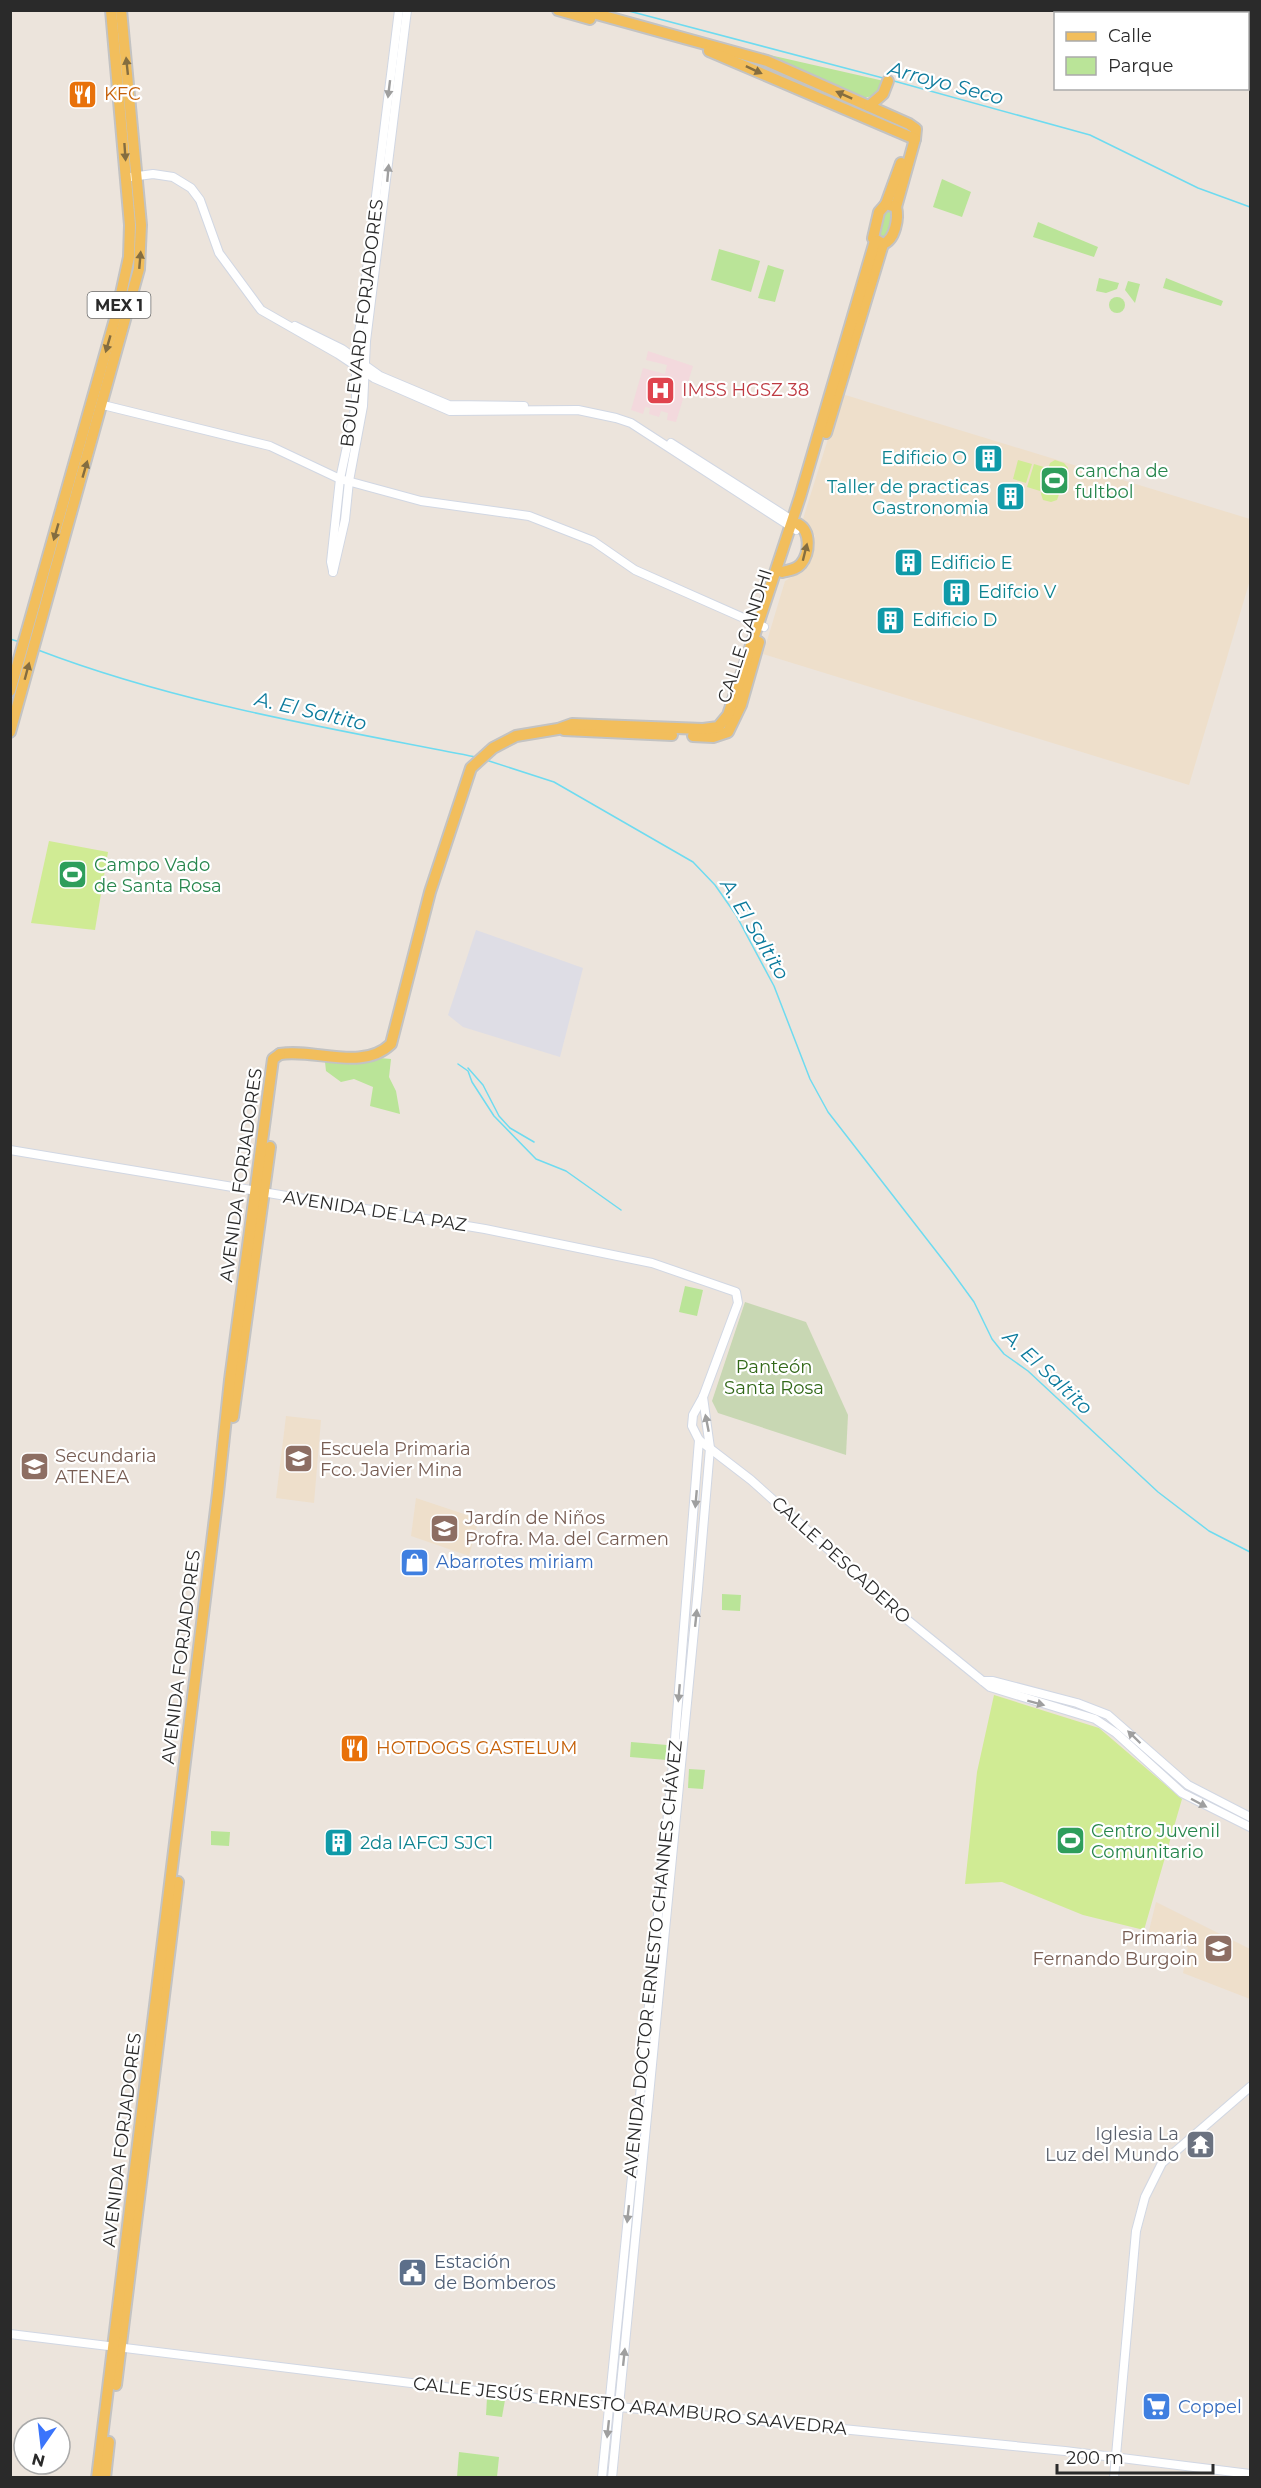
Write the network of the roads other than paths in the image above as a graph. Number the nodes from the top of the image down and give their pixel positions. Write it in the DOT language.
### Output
graph roads {
  1 [pos="111,10"];
  2 [pos="121,10"];
  3 [pos="399,10"];
  4 [pos="407,10"];
  5 [pos="558,10"];
  6 [pos="582,10"];
  7 [pos="721,51"];
  8 [pos="888,81"];
  9 [pos="869,106"];
  10 [pos="911,133"];
  11 [pos="132,177"];
  12 [pos="891,206"];
  13 [pos="879,243"];
  14 [pos="361,366"];
  15 [pos="103,405"];
  16 [pos="344,480"];
  17 [pos="794,525"];
  18 [pos="782,572"];
  19 [pos="761,626"];
  20 [pos="33,630"];
  21 [pos="28,649"];
  22 [pos="10,691"];
  23 [pos="10,732"];
  24 [pos="280,1054"];
  25 [pos="10,1150"];
  26 [pos="260,1192"];
  27 [pos="736,1292"];
  28 [pos="703,1397"];
  29 [pos="699,1440"];
  30 [pos="710,1448"];
  31 [pos="983,1681"];
  32 [pos="1148,1750"];
  33 [pos="1140,1756"];
  34 [pos="1250,1816"];
  35 [pos="1248,1826"];
  36 [pos="1251,2087"];
  37 [pos="10,2334"];
  38 [pos="118,2345"];
  39 [pos="614,2407"];
  40 [pos="1116,2457"];
  41 [pos="1251,2474"];
  42 [pos="97,2478"];
  43 [pos="105,2478"];
  44 [pos="602,2478"];
  45 [pos="612,2478"];
  46 [pos="1114,2478"];
  1 -- 11 [label="main road, MEX 1, one-way"];
  11 -- 2 [label="main road, MEX 1, one-way"];
  3 -- 14 [label="street, BOULEVARD FORJADORES, one-way"];
  14 -- 4 [label="street, BOULEVARD FORJADORES, one-way"];
  5 -- 7 [label="main road"];
  6 -- 7 [label="main road"];
  9 -- 7 [label="main road, one-way"];
  7 -- 10 [label="main road, one-way"];
  8 -- 9 [label="main road"];
  9 -- 10 [label="main road"];
  10 -- 12 [label="main road"];
  11 -- 14 [label="street"];
  15 -- 11 [label="main road, MEX 1, one-way"];
  11 -- 20 [label="main road, MEX 1, one-way"];
  12 -- 13 [label="main road"];
  12 -- 13 [label="main road"];
  13 -- 17 [label="main road, CALLE GANDHI"];
  14 -- 16 [label="street, BOULEVARD FORJADORES"];
  14 -- 17 [label="street"];
  15 -- 16 [label="street"];
  20 -- 15 [label="main road, MEX 1, one-way"];
  16 -- 16 [label="street, BOULEVARD FORJADORES"];
  16 -- 19 [label="street"];
  17 -- 18 [label="main road, CALLE GANDHI"];
  18 -- 17 [label="main road, one-way"];
  17 -- 19 [label="main road, CALLE GANDHI"];
  18 -- 19 [label="main road, CALLE GANDHI"];
  19 -- 24 [label="main road, CALLE GANDHI"];
  20 -- 21 [label="main road, MEX 1"];
  21 -- 22 [label="main road, MEX 1"];
  23 -- 21 [label="main road, MEX 1, one-way"];
  24 -- 26 [label="main road, AVENIDA FORJADORES"];
  25 -- 26 [label="street, AVENIDA DE LA PAZ"];
  26 -- 27 [label="street, AVENIDA DE LA PAZ"];
  26 -- 38 [label="main road, AVENIDA FORJADORES"];
  27 -- 28 [label="street, AVENIDA DOCTOR ERNESTO CHANNES CHÁVEZ"];
  28 -- 29 [label="street, AVENIDA DOCTOR ERNESTO CHANNES CHÁVEZ"];
  30 -- 28 [label="street, AVENIDA DOCTOR ERNESTO CHANNES CHÁVEZ, one-way"];
  29 -- 30 [label="street, CALLE PESCADERO"];
  29 -- 39 [label="street, AVENIDA DOCTOR ERNESTO CHANNES CHÁVEZ, one-way"];
  30 -- 31 [label="street, CALLE PESCADERO"];
  39 -- 30 [label="street, AVENIDA DOCTOR ERNESTO CHANNES CHÁVEZ, one-way"];
  32 -- 31 [label="street, one-way"];
  31 -- 33 [label="street, CALLE PESCADERO, one-way"];
  32 -- 33 [label="street"];
  32 -- 34 [label="street"];
  33 -- 35 [label="street, CALLE PESCADERO, one-way"];
  34 -- 35 [label="street"];
  36 -- 40 [label="street"];
  37 -- 38 [label="street, CALLE JESÚS ERNESTO ARAMBURO SAAVEDRA"];
  38 -- 39 [label="street, CALLE JESÚS ERNESTO ARAMBURO SAAVEDRA"];
  38 -- 42 [label="main road, AVENIDA FORJADORES"];
  38 -- 43 [label="main road, AVENIDA FORJADORES"];
  39 -- 40 [label="street, CALLE JESÚS ERNESTO ARAMBURO SAAVEDRA"];
  39 -- 44 [label="street, AVENIDA DOCTOR ERNESTO CHANNES CHÁVEZ, one-way"];
  39 -- 45 [label="street, AVENIDA DOCTOR ERNESTO CHANNES CHÁVEZ"];
  40 -- 41 [label="street, CALLE JESÚS ERNESTO ARAMBURO SAAVEDRA"];
  40 -- 46 [label="street"];
}
